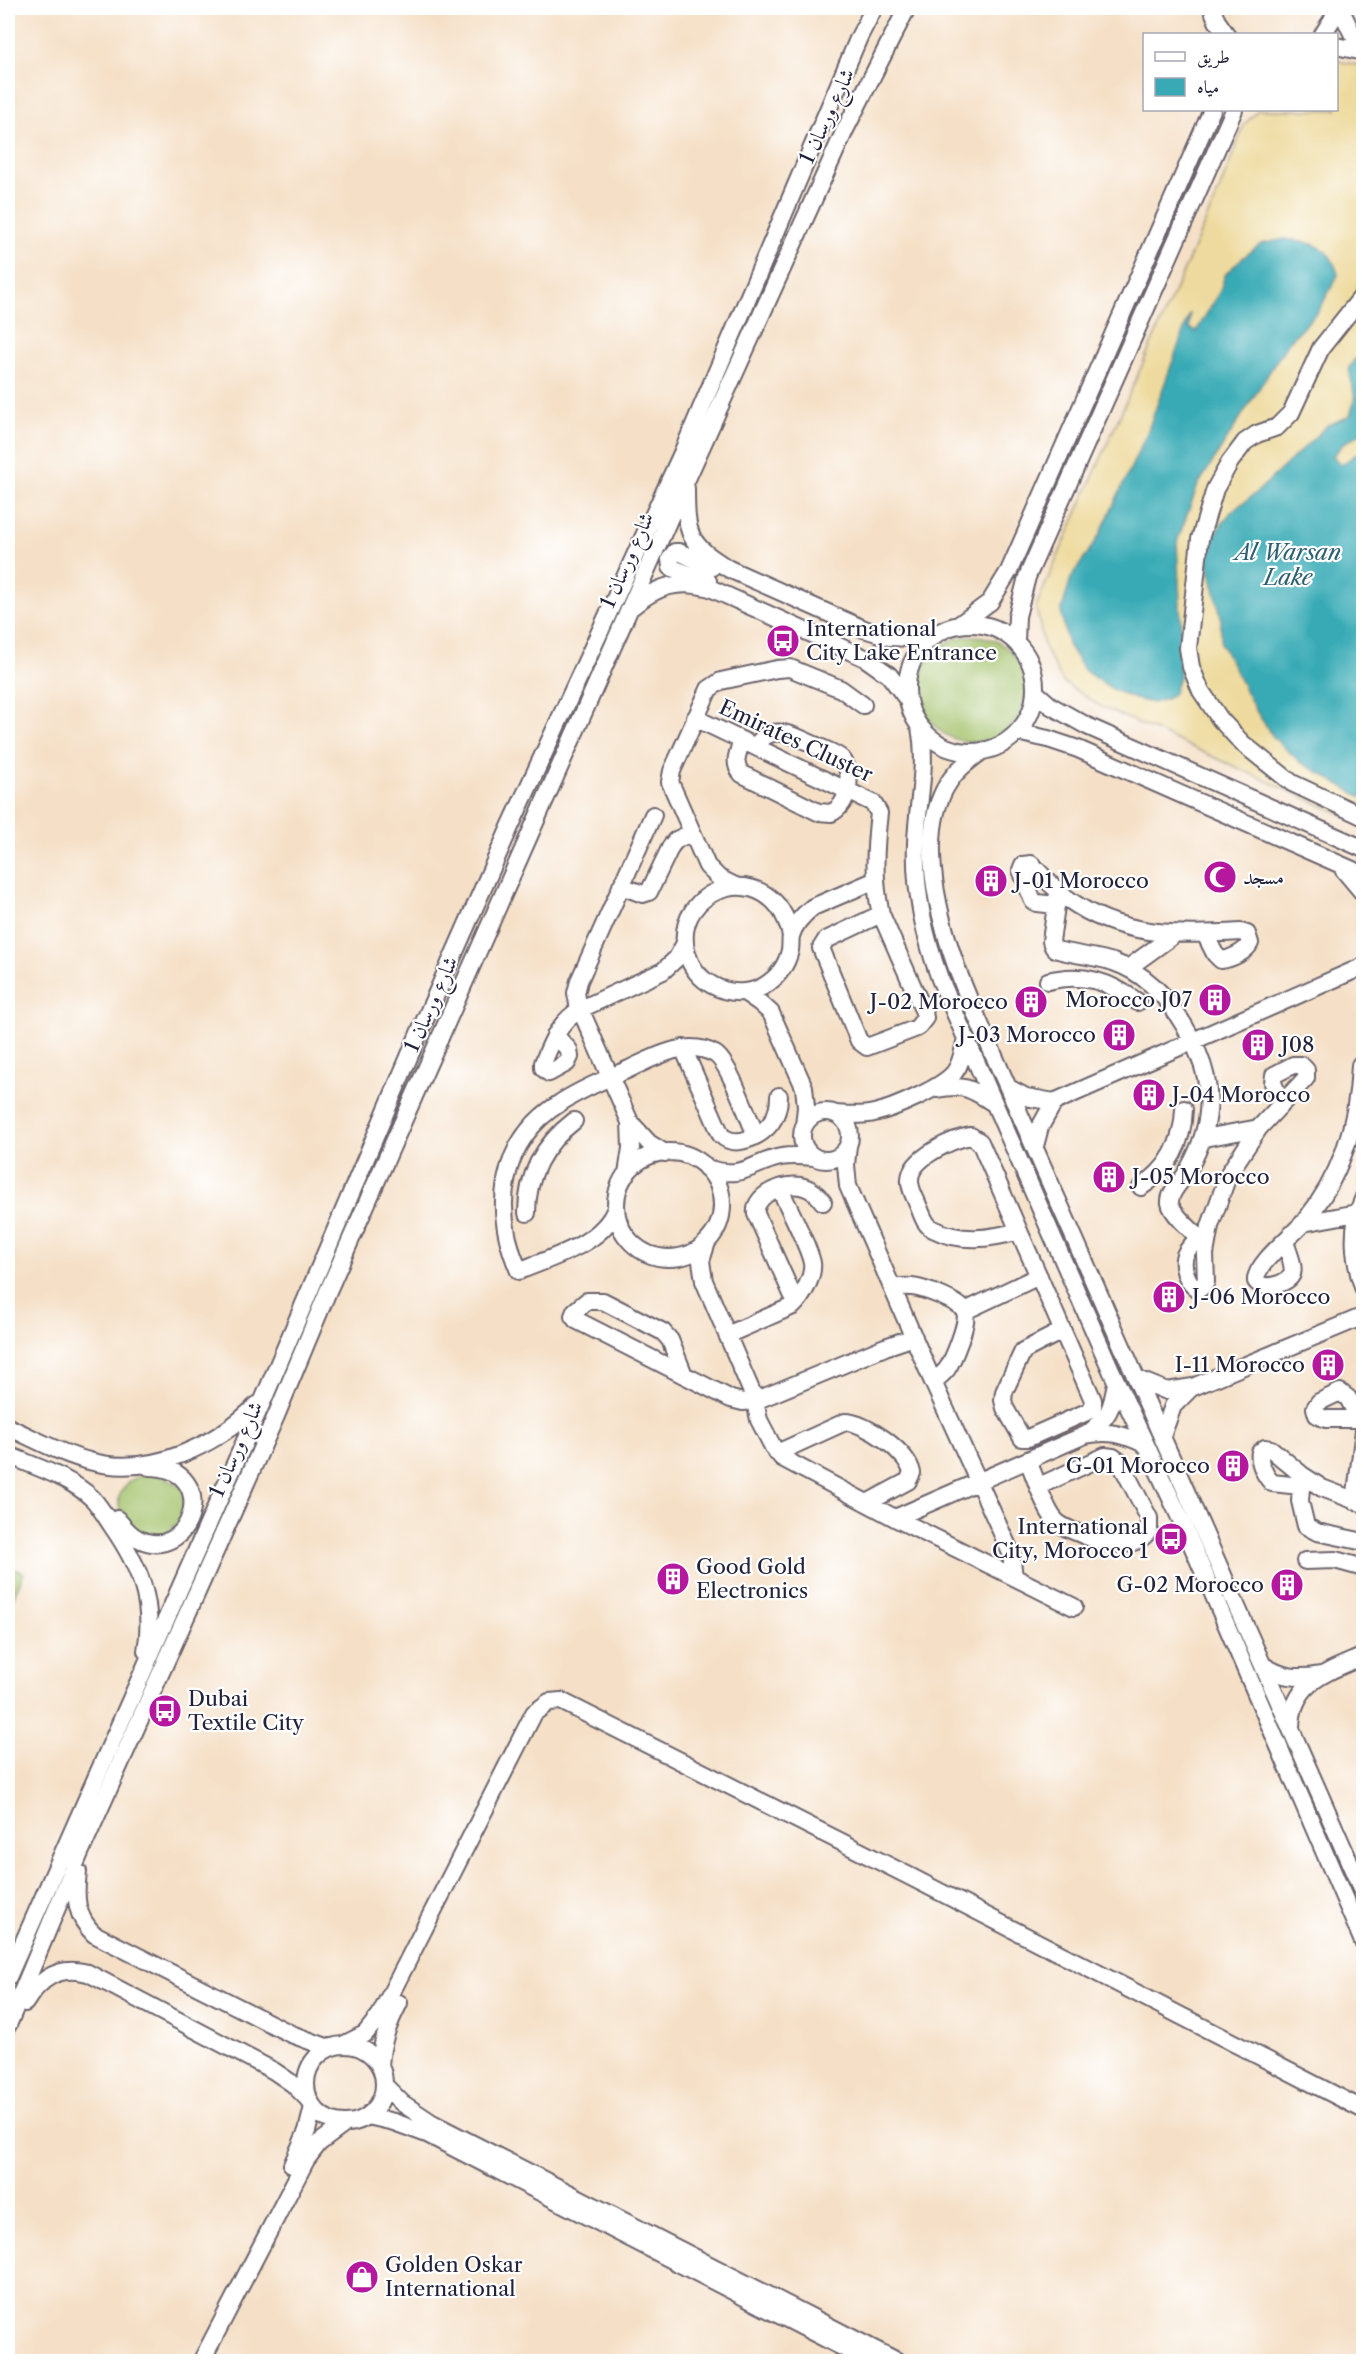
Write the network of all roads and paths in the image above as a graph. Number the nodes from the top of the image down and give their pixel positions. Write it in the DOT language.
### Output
graph roads {
  1 [pos="874,8"];
  2 [pos="906,8"];
  3 [pos="1212,8"];
  4 [pos="1339,8"];
  5 [pos="1224,33"];
  6 [pos="1324,33"];
  7 [pos="1338,46"];
  8 [pos="1364,50"];
  9 [pos="1212,111"];
  10 [pos="1234,111"];
  11 [pos="1364,294"];
  12 [pos="686,481"];
  13 [pos="758,582"];
  14 [pos="727,596"];
  15 [pos="630,608"];
  16 [pos="960,624"];
  17 [pos="929,639"];
  18 [pos="1016,642"];
  19 [pos="1035,692"];
  20 [pos="908,699"];
  21 [pos="863,705"];
  22 [pos="695,718"];
  23 [pos="920,727"];
  24 [pos="1017,732"];
  25 [pos="749,744"];
  26 [pos="982,751"];
  27 [pos="847,791"];
  28 [pos="653,815"];
  29 [pos="1364,818"];
  30 [pos="691,833"];
  31 [pos="1364,849"];
  32 [pos="1338,864"];
  33 [pos="706,866"];
  34 [pos="1364,875"];
  35 [pos="876,880"];
  36 [pos="621,886"];
  37 [pos="735,886"];
  38 [pos="1364,894"];
  39 [pos="772,899"];
  40 [pos="700,902"];
  41 [pos="813,907"];
  42 [pos="881,914"];
  43 [pos="1174,934"];
  44 [pos="1205,934"];
  45 [pos="791,936"];
  46 [pos="685,942"];
  47 [pos="1100,958"];
  48 [pos="1364,966"];
  49 [pos="1128,968"];
  50 [pos="663,971"];
  51 [pos="699,976"];
  52 [pos="1095,979"];
  53 [pos="773,980"];
  54 [pos="1048,981"];
  55 [pos="744,992"];
  56 [pos="1138,1002"];
  57 [pos="581,1009"];
  58 [pos="771,1013"];
  59 [pos="555,1035"];
  60 [pos="966,1038"];
  61 [pos="1193,1042"];
  62 [pos="682,1048"];
  63 [pos="1364,1061"];
  64 [pos="611,1077"];
  65 [pos="804,1088"];
  66 [pos="1009,1088"];
  67 [pos="930,1091"];
  68 [pos="779,1096"];
  69 [pos="1054,1102"];
  70 [pos="994,1104"];
  71 [pos="1282,1104"];
  72 [pos="1361,1107"];
  73 [pos="1184,1109"];
  74 [pos="835,1113"];
  75 [pos="875,1113"];
  76 [pos="574,1121"];
  77 [pos="630,1122"];
  78 [pos="1259,1128"];
  79 [pos="802,1130"];
  80 [pos="756,1135"];
  81 [pos="1204,1138"];
  82 [pos="849,1143"];
  83 [pos="1035,1146"];
  84 [pos="518,1147"];
  85 [pos="665,1153"];
  86 [pos="1173,1154"];
  87 [pos="540,1158"];
  88 [pos="778,1158"];
  89 [pos="818,1158"];
  90 [pos="1192,1163"];
  91 [pos="706,1168"];
  92 [pos="745,1171"];
  93 [pos="627,1174"];
  94 [pos="848,1185"];
  95 [pos="1141,1187"];
  96 [pos="780,1189"];
  97 [pos="1364,1197"];
  98 [pos="823,1202"];
  99 [pos="722,1203"];
  100 [pos="616,1208"];
  101 [pos="527,1213"];
  102 [pos="1357,1213"];
  103 [pos="1303,1223"];
  104 [pos="1018,1231"];
  105 [pos="594,1237"];
  106 [pos="1285,1241"];
  107 [pos="707,1242"];
  108 [pos="633,1244"];
  109 [pos="668,1258"];
  110 [pos="1039,1276"];
  111 [pos="704,1281"];
  112 [pos="893,1288"];
  113 [pos="1364,1290"];
  114 [pos="796,1303"];
  115 [pos="965,1311"];
  116 [pos="1364,1316"];
  117 [pos="1062,1331"];
  118 [pos="727,1335"];
  119 [pos="914,1337"];
  120 [pos="684,1375"];
  121 [pos="1137,1379"];
  122 [pos="933,1382"];
  123 [pos="1116,1382"];
  124 [pos="1193,1387"];
  125 [pos="264,1398"];
  126 [pos="755,1401"];
  127 [pos="1362,1422"];
  128 [pos="8,1427"];
  129 [pos="1085,1435"];
  130 [pos="1162,1436"];
  131 [pos="1146,1445"];
  132 [pos="777,1453"];
  133 [pos="8,1455"];
  134 [pos="1028,1460"];
  135 [pos="106,1465"];
  136 [pos="979,1481"];
  137 [pos="1039,1486"];
  138 [pos="93,1500"];
  139 [pos="867,1503"];
  140 [pos="1359,1503"];
  141 [pos="895,1518"];
  142 [pos="1182,1522"];
  143 [pos="1357,1540"];
  144 [pos="1212,1551"];
  145 [pos="1305,1561"];
  146 [pos="1344,1561"];
  147 [pos="1364,1568"];
  148 [pos="1014,1577"];
  149 [pos="1074,1607"];
  150 [pos="1364,1656"];
  151 [pos="1263,1665"];
  152 [pos="142,1670"];
  153 [pos="1321,1675"];
  154 [pos="1291,1727"];
  155 [pos="1305,1810"];
  156 [pos="1342,1848"];
  157 [pos="80,1853"];
  158 [pos="1364,1895"];
  159 [pos="452,1898"];
  160 [pos="1364,1944"];
  161 [pos="8,1977"];
  162 [pos="8,2025"];
  163 [pos="8,2032"];
  164 [pos="336,2047"];
  165 [pos="380,2067"];
  166 [pos="384,2085"];
  167 [pos="311,2103"];
  168 [pos="1364,2110"];
  169 [pos="368,2116"];
  170 [pos="346,2123"];
  171 [pos="423,2125"];
  172 [pos="237,2269"];
  173 [pos="201,2361"];
  174 [pos="871,2361"];
  175 [pos="899,2361"];
  1 -- 125 [label="street, شارع ورسان 1"];
  2 -- 12 [label="street, شارع ورسان 1"];
  3 -- 5 [label="street"];
  4 -- 6 [label="street"];
  4 -- 8 [label="street"];
  7 -- 8 [label="street"];
  9 -- 16 [label="street"];
  10 -- 18 [label="street"];
  11 -- 29 [label="street"];
  12 -- 13 [label="street"];
  12 -- 15 [label="street, شارع ورسان 1"];
  13 -- 14 [label="street"];
  13 -- 17 [label="street"];
  14 -- 15 [label="street"];
  14 -- 20 [label="street"];
  15 -- 157 [label="street, شارع ورسان 1"];
  16 -- 17 [label="street"];
  16 -- 18 [label="street"];
  17 -- 20 [label="street"];
  18 -- 19 [label="street"];
  19 -- 24 [label="street"];
  19 -- 31 [label="street"];
  20 -- 23 [label="street"];
  21 -- 22 [label="street"];
  22 -- 25 [label="street, Emirates Cluster"];
  22 -- 30 [label="street"];
  23 -- 26 [label="street"];
  23 -- 60 [label="street"];
  24 -- 26 [label="street"];
  24 -- 32 [label="street"];
  25 -- 27 [label="street, Emirates Cluster"];
  25 -- 27 [label="street"];
  25 -- 27 [label="street"];
  26 -- 66 [label="street"];
  27 -- 35 [label="street, Emirates Cluster"];
  28 -- 36 [label="street"];
  30 -- 33 [label="street"];
  30 -- 36 [label="street"];
  32 -- 34 [label="street"];
  32 -- 38 [label="street"];
  33 -- 37 [label="street"];
  33 -- 40 [label="street"];
  35 -- 41 [label="street"];
  35 -- 42 [label="street"];
  36 -- 57 [label="street"];
  37 -- 39 [label="street"];
  37 -- 40 [label="street"];
  39 -- 41 [label="street"];
  39 -- 45 [label="street"];
  40 -- 46 [label="street"];
  41 -- 45 [label="street"];
  42 -- 42 [label="street"];
  43 -- 44 [label="street"];
  43 -- 47 [label="street"];
  43 -- 49 [label="street"];
  45 -- 53 [label="street"];
  46 -- 50 [label="street"];
  46 -- 51 [label="street"];
  47 -- 49 [label="street"];
  47 -- 52 [label="street"];
  48 -- 61 [label="street"];
  49 -- 61 [label="street"];
  50 -- 51 [label="street"];
  50 -- 57 [label="street"];
  51 -- 55 [label="street"];
  52 -- 54 [label="street"];
  52 -- 56 [label="street"];
  53 -- 55 [label="street"];
  53 -- 58 [label="street"];
  55 -- 58 [label="street"];
  57 -- 59 [label="street"];
  57 -- 64 [label="street"];
  58 -- 65 [label="street"];
  60 -- 67 [label="street"];
  60 -- 70 [label="street"];
  61 -- 69 [label="street"];
  61 -- 81 [label="street"];
  62 -- 64 [label="street"];
  62 -- 80 [label="street"];
  62 -- 80 [label="street"];
  63 -- 72 [label="street"];
  64 -- 77 [label="street"];
  64 -- 84 [label="street"];
  65 -- 74 [label="street"];
  65 -- 79 [label="street"];
  66 -- 69 [label="street"];
  66 -- 83 [label="street"];
  67 -- 70 [label="street"];
  67 -- 75 [label="street"];
  68 -- 80 [label="street"];
  69 -- 83 [label="street"];
  70 -- 123 [label="street"];
  71 -- 78 [label="street"];
  72 -- 103 [label="street"];
  73 -- 86 [label="street"];
  74 -- 75 [label="street"];
  74 -- 79 [label="street"];
  74 -- 82 [label="street"];
  75 -- 82 [label="street"];
  76 -- 87 [label="street"];
  77 -- 85 [label="street"];
  77 -- 93 [label="street"];
  78 -- 81 [label="street"];
  78 -- 90 [label="street"];
  79 -- 88 [label="street"];
  79 -- 89 [label="street"];
  81 -- 90 [label="street"];
  82 -- 89 [label="street"];
  82 -- 94 [label="street"];
  83 -- 121 [label="street"];
  84 -- 87 [label="street"];
  84 -- 105 [label="street"];
  85 -- 91 [label="street"];
  85 -- 93 [label="street"];
  86 -- 90 [label="street"];
  86 -- 95 [label="street"];
  87 -- 101 [label="street"];
  88 -- 89 [label="street"];
  88 -- 92 [label="street"];
  89 -- 94 [label="street"];
  91 -- 92 [label="street"];
  91 -- 99 [label="street"];
  92 -- 99 [label="street"];
  93 -- 100 [label="street"];
  94 -- 112 [label="street"];
  96 -- 98 [label="street"];
  96 -- 114 [label="street"];
  96 -- 114 [label="street"];
  97 -- 102 [label="street"];
  99 -- 107 [label="street"];
  100 -- 105 [label="street"];
  100 -- 108 [label="street"];
  102 -- 103 [label="street"];
  102 -- 113 [label="street"];
  103 -- 106 [label="street"];
  104 -- 104 [label="street"];
  104 -- 110 [label="street"];
  105 -- 108 [label="street"];
  107 -- 109 [label="street"];
  107 -- 111 [label="street"];
  108 -- 109 [label="street"];
  109 -- 111 [label="street"];
  110 -- 115 [label="street"];
  110 -- 117 [label="street"];
  111 -- 118 [label="street"];
  112 -- 115 [label="street"];
  112 -- 119 [label="street"];
  114 -- 118 [label="street"];
  115 -- 122 [label="street"];
  116 -- 124 [label="street"];
  117 -- 117 [label="street"];
  118 -- 126 [label="street"];
  119 -- 122 [label="street"];
  119 -- 126 [label="street"];
  120 -- 120 [label="street"];
  120 -- 126 [label="street"];
  121 -- 124 [label="street"];
  121 -- 130 [label="street"];
  122 -- 136 [label="street"];
  123 -- 129 [label="street"];
  123 -- 131 [label="street"];
  124 -- 130 [label="street"];
  125 -- 135 [label="street"];
  125 -- 152 [label="street, شارع ورسان 1"];
  126 -- 132 [label="street"];
  127 -- 140 [label="street"];
  128 -- 135 [label="street"];
  129 -- 131 [label="street"];
  129 -- 134 [label="street"];
  130 -- 144 [label="street"];
  131 -- 142 [label="street"];
  132 -- 139 [label="street"];
  132 -- 139 [label="street"];
  133 -- 138 [label="street"];
  134 -- 136 [label="street"];
  134 -- 137 [label="street"];
  135 -- 138 [label="street"];
  136 -- 141 [label="street"];
  136 -- 148 [label="street"];
  137 -- 137 [label="street"];
  138 -- 152 [label="street"];
  139 -- 141 [label="street"];
  140 -- 143 [label="street"];
  141 -- 148 [label="street"];
  142 -- 144 [label="street"];
  142 -- 155 [label="street"];
  143 -- 146 [label="street"];
  144 -- 151 [label="street"];
  145 -- 146 [label="street"];
  146 -- 147 [label="street"];
  148 -- 149 [label="street"];
  150 -- 153 [label="street"];
  151 -- 153 [label="street"];
  151 -- 154 [label="street"];
  152 -- 161 [label="street, شارع ورسان 1"];
  153 -- 154 [label="street"];
  154 -- 156 [label="street"];
  155 -- 156 [label="street"];
  155 -- 160 [label="street"];
  156 -- 158 [label="street"];
  157 -- 162 [label="street, شارع ورسان 1"];
  157 -- 164 [label="street"];
  159 -- 165 [label="street"];
  163 -- 167 [label="street"];
  164 -- 165 [label="street"];
  164 -- 167 [label="street"];
  164 -- 168 [label="street"];
  165 -- 166 [label="street"];
  166 -- 169 [label="street"];
  166 -- 171 [label="street"];
  167 -- 170 [label="street"];
  167 -- 172 [label="street"];
  169 -- 170 [label="street"];
  169 -- 171 [label="street"];
  170 -- 173 [label="street"];
  171 -- 174 [label="street"];
  171 -- 175 [label="street"];
}
